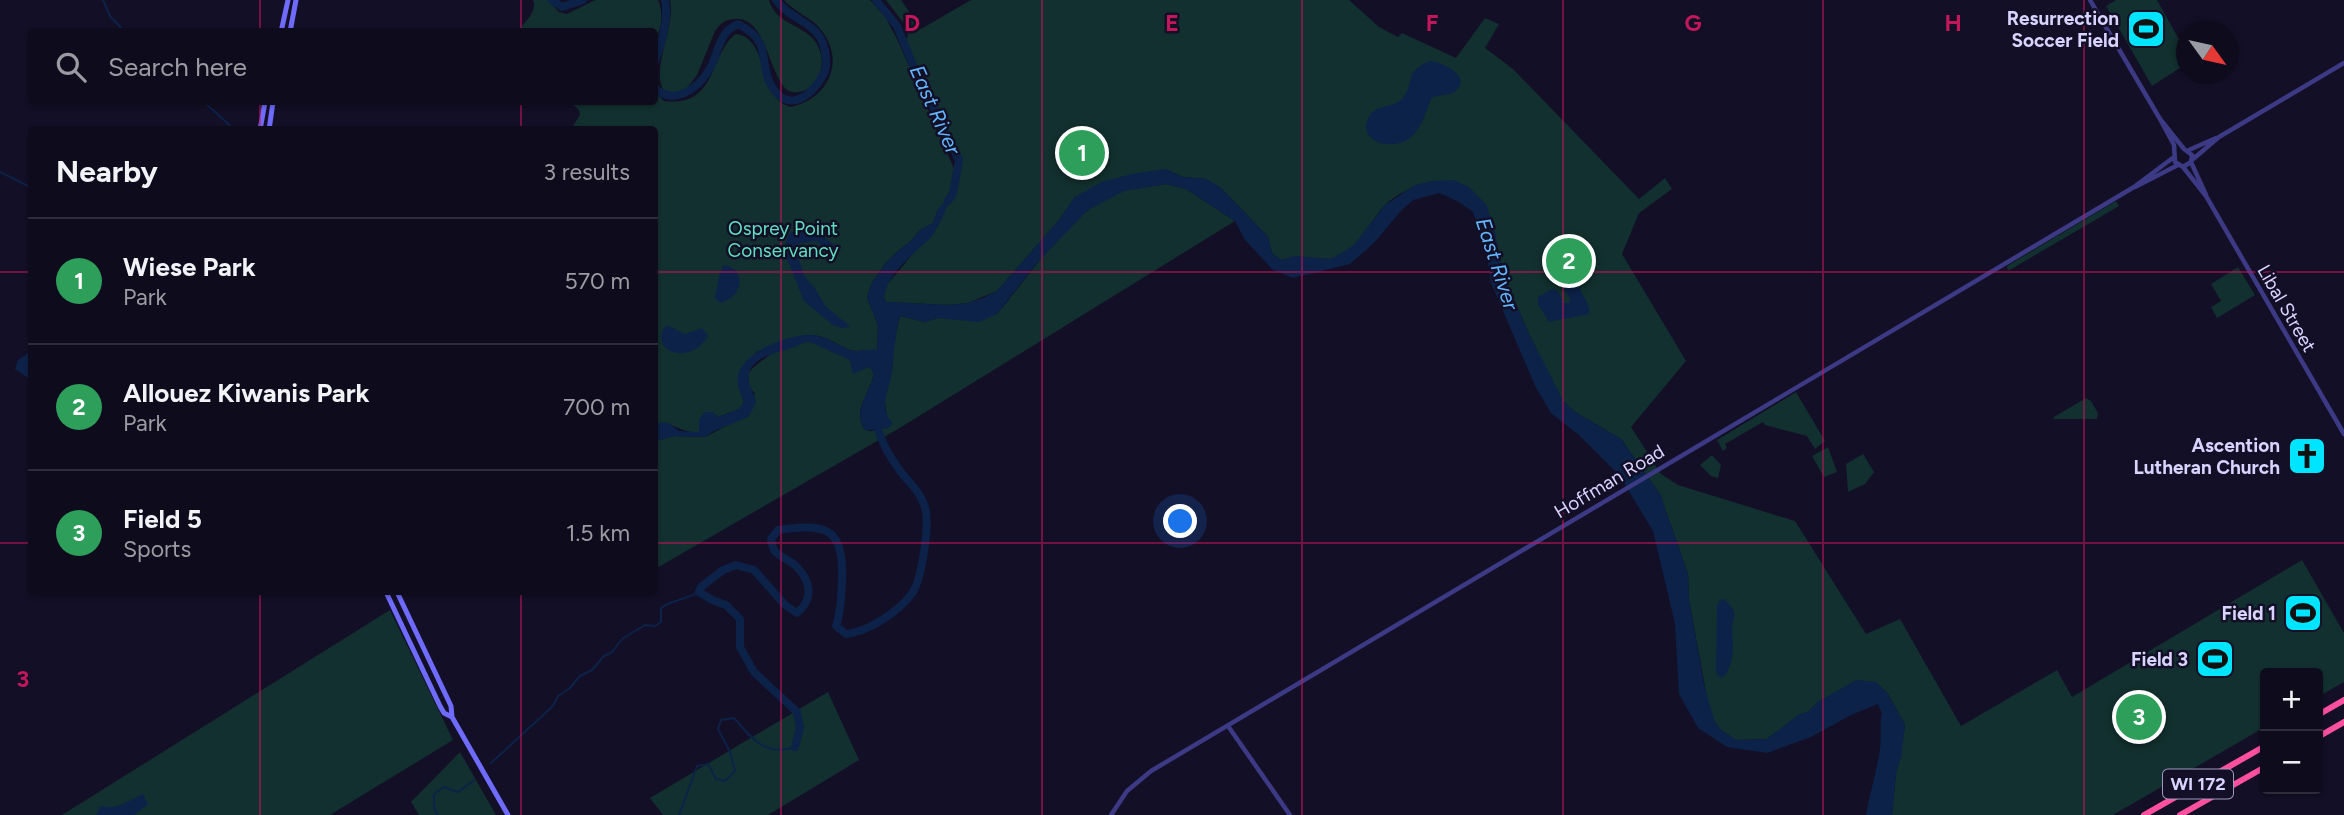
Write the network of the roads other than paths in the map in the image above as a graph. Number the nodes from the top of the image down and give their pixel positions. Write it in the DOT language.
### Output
graph roads {
  1 [pos="288,0"];
  2 [pos="296,0"];
  3 [pos="2090,0"];
  4 [pos="282,28"];
  5 [pos="291,28"];
  6 [pos="2344,64"];
  7 [pos="264,105"];
  8 [pos="273,105"];
  9 [pos="2160,119"];
  10 [pos="261,126"];
  11 [pos="270,126"];
  12 [pos="2219,137"];
  13 [pos="2186,150"];
  14 [pos="2175,155"];
  15 [pos="2191,161"];
  16 [pos="2181,166"];
  17 [pos="2134,187"];
  18 [pos="2206,196"];
  19 [pos="2344,434"];
  20 [pos="387,595"];
  21 [pos="398,595"];
  22 [pos="2344,700"];
  23 [pos="2323,712"];
  24 [pos="452,717"];
  25 [pos="2344,722"];
  26 [pos="1228,726"];
  27 [pos="2323,734"];
  28 [pos="2260,749"];
  29 [pos="2260,770"];
  30 [pos="508,815"];
  31 [pos="1111,815"];
  32 [pos="1290,815"];
  33 [pos="2144,815"];
  34 [pos="2180,815"];
  1 -- 4 [label="main road"];
  2 -- 5 [label="main road"];
  3 -- 9 [label="street"];
  6 -- 12 [label="street"];
  7 -- 10 [label="main road"];
  8 -- 11 [label="main road"];
  9 -- 13 [label="street"];
  9 -- 14 [label="street"];
  12 -- 13 [label="street"];
  12 -- 15 [label="street"];
  13 -- 14 [label="street, Hoffman Road"];
  13 -- 15 [label="street, Libal Street"];
  14 -- 16 [label="street, Libal Street"];
  14 -- 17 [label="street, Hoffman Road"];
  15 -- 16 [label="street, Hoffman Road"];
  15 -- 18 [label="street, Libal Street"];
  16 -- 17 [label="street, Hoffman Road"];
  16 -- 18 [label="street, Libal Street"];
  17 -- 26 [label="street, Hoffman Road"];
  18 -- 19 [label="street, Libal Street"];
  20 -- 24 [label="main road"];
  21 -- 24 [label="main road"];
  22 -- 23 [label="highway"];
  24 -- 30 [label="main road"];
  25 -- 27 [label="highway"];
  26 -- 31 [label="street, Hoffman Road"];
  26 -- 32 [label="street"];
  28 -- 33 [label="highway, WI 172"];
  29 -- 34 [label="highway, WI 172"];
}
